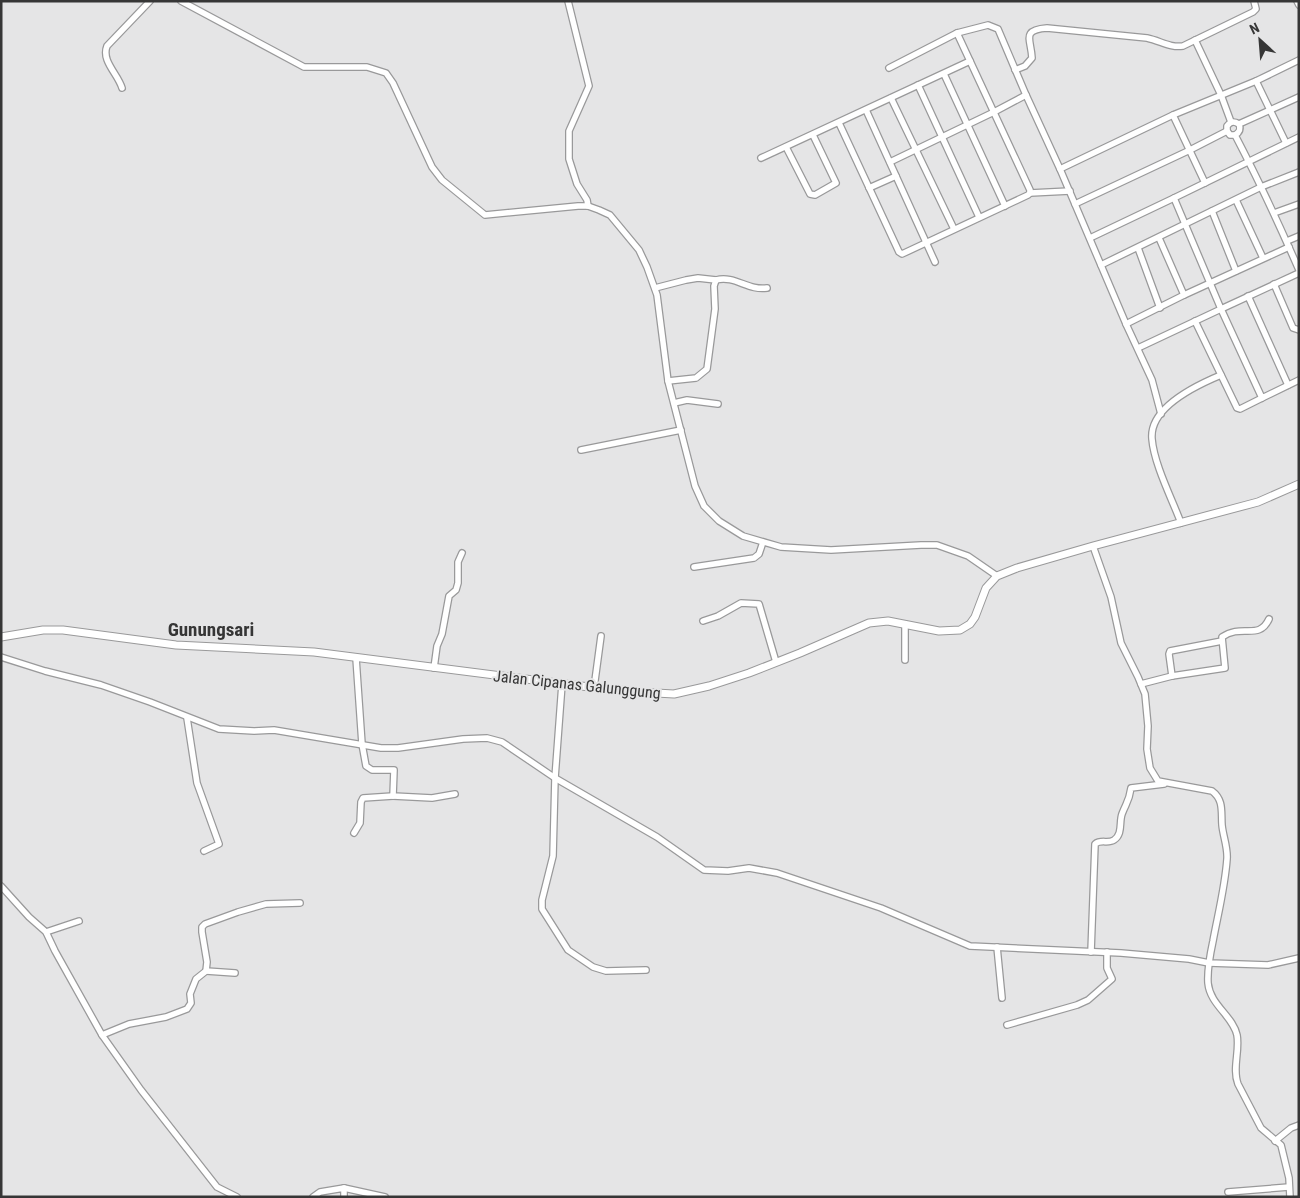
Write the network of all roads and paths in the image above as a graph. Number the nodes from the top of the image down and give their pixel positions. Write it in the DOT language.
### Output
graph roads {
  1 [pos="150,1"];
  2 [pos="181,1"];
  3 [pos="568,1"];
  4 [pos="1254,1"];
  5 [pos="1297,1"];
  6 [pos="1299,5"];
  7 [pos="957,33"];
  8 [pos="1195,40"];
  9 [pos="1299,60"];
  10 [pos="970,61"];
  11 [pos="889,68"];
  12 [pos="1015,70"];
  13 [pos="944,74"];
  14 [pos="1256,81"];
  15 [pos="918,84"];
  16 [pos="122,88"];
  17 [pos="1026,95"];
  18 [pos="1221,95"];
  19 [pos="1299,97"];
  20 [pos="891,98"];
  21 [pos="866,110"];
  22 [pos="1270,110"];
  23 [pos="994,112"];
  24 [pos="1173,115"];
  25 [pos="839,122"];
  26 [pos="1231,122"];
  27 [pos="1239,124"];
  28 [pos="968,125"];
  29 [pos="1227,131"];
  30 [pos="813,135"];
  31 [pos="1235,135"];
  32 [pos="942,137"];
  33 [pos="1299,137"];
  34 [pos="1286,143"];
  35 [pos="786,147"];
  36 [pos="916,149"];
  37 [pos="1190,150"];
  38 [pos="761,158"];
  39 [pos="1248,161"];
  40 [pos="890,162"];
  41 [pos="1060,169"];
  42 [pos="1299,172"];
  43 [pos="896,176"];
  44 [pos="1205,183"];
  45 [pos="1261,187"];
  46 [pos="869,188"];
  47 [pos="1070,191"];
  48 [pos="1030,193"];
  49 [pos="1174,198"];
  50 [pos="1236,200"];
  51 [pos="1075,204"];
  52 [pos="1299,204"];
  53 [pos="588,206"];
  54 [pos="1005,206"];
  55 [pos="1212,211"];
  56 [pos="1274,213"];
  57 [pos="979,217"];
  58 [pos="1185,223"];
  59 [pos="954,229"];
  60 [pos="1299,236"];
  61 [pos="1090,238"];
  62 [pos="1159,238"];
  63 [pos="926,243"];
  64 [pos="1288,244"];
  65 [pos="1138,248"];
  66 [pos="1263,258"];
  67 [pos="935,262"];
  68 [pos="1101,265"];
  69 [pos="1236,270"];
  70 [pos="1299,271"];
  71 [pos="716,280"];
  72 [pos="1210,283"];
  73 [pos="1274,284"];
  74 [pos="655,288"];
  75 [pos="767,288"];
  76 [pos="1184,295"];
  77 [pos="1248,296"];
  78 [pos="1160,308"];
  79 [pos="1221,309"];
  80 [pos="1195,321"];
  81 [pos="1126,324"];
  82 [pos="1299,330"];
  83 [pos="1138,348"];
  84 [pos="1221,375"];
  85 [pos="1299,380"];
  86 [pos="668,381"];
  87 [pos="1288,385"];
  88 [pos="1262,398"];
  89 [pos="674,403"];
  90 [pos="718,404"];
  91 [pos="1161,414"];
  92 [pos="681,430"];
  93 [pos="581,450"];
  94 [pos="1299,484"];
  95 [pos="1181,523"];
  96 [pos="763,542"];
  97 [pos="1093,546"];
  98 [pos="462,553"];
  99 [pos="694,567"];
  100 [pos="997,576"];
  101 [pos="1268,619"];
  102 [pos="703,621"];
  103 [pos="905,624"];
  104 [pos="601,636"];
  105 [pos="1,637"];
  106 [pos="1222,641"];
  107 [pos="1,657"];
  108 [pos="356,658"];
  109 [pos="775,659"];
  110 [pos="906,660"];
  111 [pos="434,668"];
  112 [pos="1172,676"];
  113 [pos="562,684"];
  114 [pos="1141,684"];
  115 [pos="594,688"];
  116 [pos="187,718"];
  117 [pos="362,744"];
  118 [pos="555,778"];
  119 [pos="1171,784"];
  120 [pos="455,794"];
  121 [pos="393,796"];
  122 [pos="354,833"];
  123 [pos="204,851"];
  124 [pos="1,886"];
  125 [pos="300,903"];
  126 [pos="79,921"];
  127 [pos="46,932"];
  128 [pos="997,947"];
  129 [pos="1091,952"];
  130 [pos="1107,952"];
  131 [pos="1299,958"];
  132 [pos="1209,963"];
  133 [pos="206,970"];
  134 [pos="646,970"];
  135 [pos="234,972"];
  136 [pos="1002,998"];
  137 [pos="1006,1024"];
  138 [pos="102,1035"];
  139 [pos="1299,1125"];
  140 [pos="1275,1141"];
  141 [pos="217,1187"];
  142 [pos="1290,1187"];
  143 [pos="344,1188"];
  144 [pos="1228,1192"];
  145 [pos="217,1197"];
  146 [pos="237,1197"];
  147 [pos="313,1197"];
  148 [pos="344,1197"];
  149 [pos="385,1197"];
  150 [pos="1290,1197"];
  1 -- 16 [label="street"];
  2 -- 53 [label="street"];
  3 -- 53 [label="street"];
  4 -- 8 [label="street"];
  5 -- 6 [label="street"];
  7 -- 10 [label="street"];
  7 -- 11 [label="street"];
  7 -- 12 [label="street"];
  8 -- 12 [label="street"];
  8 -- 18 [label="street"];
  9 -- 14 [label="street"];
  10 -- 13 [label="street"];
  10 -- 23 [label="street"];
  12 -- 17 [label="street"];
  13 -- 15 [label="street"];
  13 -- 28 [label="street"];
  14 -- 18 [label="street"];
  14 -- 22 [label="street"];
  15 -- 20 [label="street"];
  15 -- 32 [label="street"];
  17 -- 23 [label="street"];
  17 -- 41 [label="street"];
  18 -- 24 [label="street"];
  18 -- 26 [label="street"];
  19 -- 22 [label="street"];
  20 -- 21 [label="street"];
  20 -- 36 [label="street"];
  21 -- 25 [label="street"];
  21 -- 40 [label="street"];
  22 -- 27 [label="street"];
  22 -- 34 [label="street"];
  23 -- 28 [label="street"];
  23 -- 48 [label="street"];
  24 -- 37 [label="street"];
  24 -- 41 [label="street"];
  25 -- 30 [label="street"];
  25 -- 46 [label="street"];
  26 -- 27 [label="street"];
  26 -- 29 [label="street"];
  27 -- 31 [label="street"];
  28 -- 32 [label="street"];
  28 -- 54 [label="street"];
  29 -- 31 [label="street"];
  29 -- 37 [label="street"];
  30 -- 35 [label="street"];
  30 -- 35 [label="street"];
  31 -- 39 [label="street"];
  32 -- 36 [label="street"];
  32 -- 57 [label="street"];
  33 -- 34 [label="street"];
  34 -- 39 [label="street"];
  35 -- 38 [label="street"];
  36 -- 40 [label="street"];
  36 -- 59 [label="street"];
  37 -- 44 [label="street"];
  37 -- 51 [label="street"];
  39 -- 44 [label="street"];
  39 -- 45 [label="street"];
  40 -- 43 [label="street"];
  41 -- 47 [label="street"];
  42 -- 45 [label="street"];
  43 -- 46 [label="street"];
  43 -- 63 [label="street"];
  44 -- 49 [label="street"];
  45 -- 50 [label="street"];
  45 -- 56 [label="street"];
  46 -- 63 [label="street"];
  47 -- 48 [label="street"];
  47 -- 51 [label="street"];
  48 -- 54 [label="street"];
  49 -- 58 [label="street"];
  49 -- 61 [label="street"];
  50 -- 55 [label="street"];
  50 -- 66 [label="street"];
  51 -- 61 [label="street"];
  52 -- 56 [label="street"];
  53 -- 74 [label="street"];
  54 -- 57 [label="street"];
  55 -- 58 [label="street"];
  55 -- 69 [label="street"];
  56 -- 64 [label="street"];
  57 -- 59 [label="street"];
  58 -- 62 [label="street"];
  58 -- 72 [label="street"];
  59 -- 63 [label="street"];
  60 -- 64 [label="street"];
  61 -- 68 [label="street"];
  62 -- 65 [label="street"];
  62 -- 76 [label="street"];
  63 -- 67 [label="street"];
  64 -- 66 [label="street"];
  64 -- 70 [label="street"];
  65 -- 68 [label="street"];
  65 -- 78 [label="street"];
  66 -- 69 [label="street"];
  68 -- 81 [label="street"];
  69 -- 72 [label="street"];
  70 -- 73 [label="street"];
  71 -- 74 [label="street"];
  71 -- 75 [label="street"];
  71 -- 86 [label="street"];
  72 -- 76 [label="street"];
  72 -- 79 [label="street"];
  73 -- 77 [label="street"];
  73 -- 82 [label="street"];
  74 -- 86 [label="street"];
  76 -- 78 [label="street"];
  77 -- 79 [label="street"];
  77 -- 87 [label="street"];
  78 -- 81 [label="street"];
  79 -- 80 [label="street"];
  79 -- 88 [label="street"];
  80 -- 83 [label="street"];
  80 -- 84 [label="street"];
  81 -- 83 [label="street"];
  83 -- 91 [label="street"];
  84 -- 88 [label="street"];
  84 -- 91 [label="street"];
  85 -- 87 [label="street"];
  86 -- 89 [label="street"];
  87 -- 88 [label="street"];
  89 -- 90 [label="street"];
  89 -- 92 [label="street"];
  91 -- 95 [label="street"];
  92 -- 93 [label="street"];
  92 -- 96 [label="street"];
  94 -- 95 [label="street"];
  95 -- 97 [label="street"];
  96 -- 99 [label="street"];
  96 -- 100 [label="street"];
  97 -- 100 [label="street"];
  97 -- 114 [label="street"];
  98 -- 111 [label="street"];
  100 -- 103 [label="street, Jalan Cipanas Galunggung"];
  101 -- 106 [label="street"];
  102 -- 109 [label="street"];
  103 -- 109 [label="street, Jalan Cipanas Galunggung"];
  103 -- 110 [label="street"];
  104 -- 115 [label="street"];
  105 -- 108 [label="street, Jalan Cipanas Galunggung"];
  106 -- 112 [label="street"];
  106 -- 112 [label="street"];
  107 -- 116 [label="street"];
  108 -- 111 [label="street, Jalan Cipanas Galunggung"];
  108 -- 117 [label="street"];
  109 -- 115 [label="street, Jalan Cipanas Galunggung"];
  111 -- 113 [label="street, Jalan Cipanas Galunggung"];
  112 -- 114 [label="street"];
  113 -- 115 [label="street, Jalan Cipanas Galunggung"];
  113 -- 118 [label="street"];
  114 -- 119 [label="street"];
  116 -- 117 [label="street"];
  116 -- 123 [label="street"];
  117 -- 118 [label="street"];
  117 -- 121 [label="street"];
  118 -- 128 [label="street"];
  118 -- 134 [label="street"];
  119 -- 129 [label="street"];
  119 -- 132 [label="street"];
  120 -- 121 [label="street"];
  121 -- 122 [label="street"];
  124 -- 127 [label="street"];
  125 -- 133 [label="street"];
  126 -- 127 [label="street"];
  127 -- 138 [label="street"];
  128 -- 129 [label="street"];
  128 -- 136 [label="street"];
  129 -- 130 [label="street"];
  130 -- 132 [label="street"];
  130 -- 137 [label="street"];
  131 -- 132 [label="street"];
  132 -- 140 [label="street"];
  133 -- 135 [label="street"];
  133 -- 138 [label="street"];
  138 -- 141 [label="street"];
  139 -- 140 [label="street"];
  140 -- 142 [label="street"];
  141 -- 145 [label="street"];
  141 -- 146 [label="street"];
  142 -- 144 [label="street"];
  142 -- 150 [label="street"];
  143 -- 147 [label="street"];
  143 -- 148 [label="street"];
  143 -- 149 [label="street"];
}
